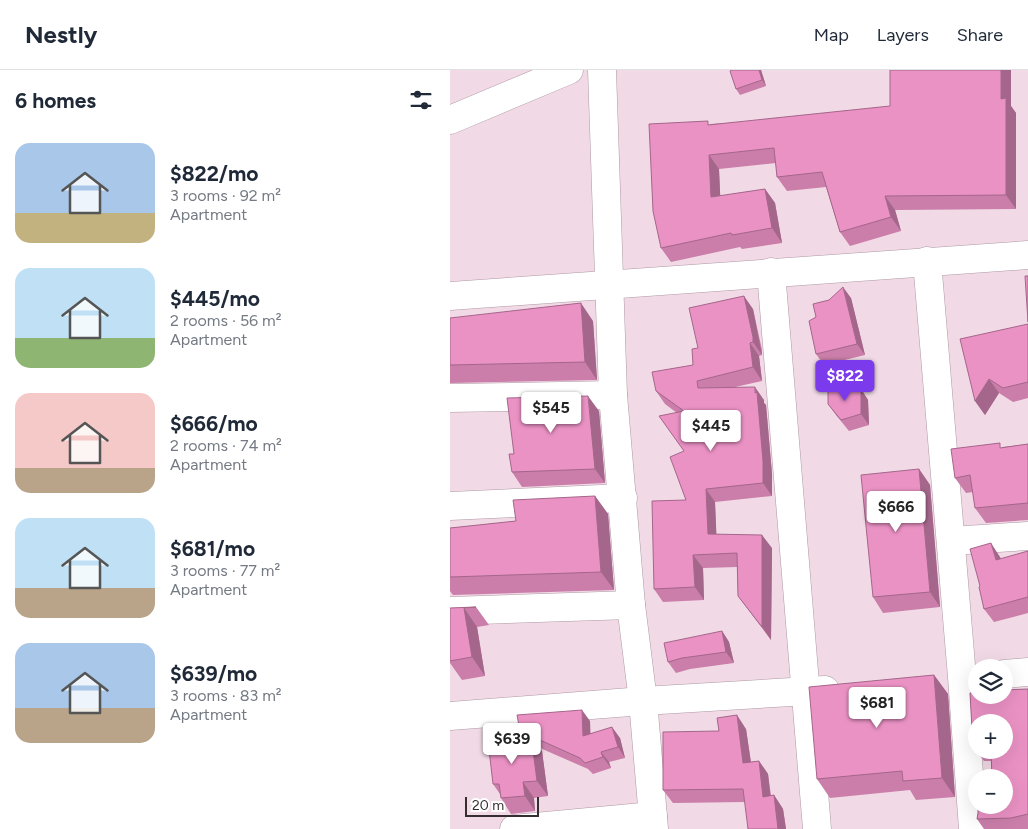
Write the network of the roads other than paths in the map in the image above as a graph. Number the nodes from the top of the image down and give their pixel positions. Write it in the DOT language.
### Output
graph roads {
  1 [pos="569,70"];
  2 [pos="602,70"];
  3 [pos="450,120"];
  4 [pos="1028,254"];
  5 [pos="927,261"];
  6 [pos="771,272"];
  7 [pos="609,284"];
  8 [pos="450,296"];
  9 [pos="613,395"];
  10 [pos="450,398"];
  11 [pos="623,498"];
  12 [pos="450,506"];
  13 [pos="1028,536"];
  14 [pos="951,541"];
  15 [pos="631,605"];
  16 [pos="450,611"];
  17 [pos="968,668"];
  18 [pos="1028,672"];
  19 [pos="1013,673"];
  20 [pos="968,676"];
  21 [pos="933,680"];
  22 [pos="846,688"];
  23 [pos="807,692"];
  24 [pos="643,701"];
  25 [pos="970,704"];
  26 [pos="450,716"];
  27 [pos="653,823"];
  28 [pos="514,829"];
  29 [pos="817,829"];
  30 [pos="973,829"];
  1 -- 3 [label="street"];
  2 -- 7 [label="street"];
  4 -- 5 [label="street"];
  5 -- 6 [label="street"];
  5 -- 14 [label="street"];
  6 -- 7 [label="street"];
  6 -- 23 [label="street"];
  7 -- 8 [label="street"];
  7 -- 9 [label="street"];
  9 -- 10 [label="street"];
  9 -- 11 [label="street"];
  11 -- 12 [label="street"];
  11 -- 15 [label="street"];
  13 -- 14 [label="street"];
  14 -- 17 [label="street"];
  15 -- 16 [label="street"];
  15 -- 24 [label="street"];
  18 -- 19 [label="street"];
  20 -- 21 [label="street"];
  22 -- 23 [label="street"];
  23 -- 24 [label="street"];
  23 -- 29 [label="street"];
  24 -- 26 [label="street"];
  24 -- 27 [label="street"];
  25 -- 30 [label="street"];
  27 -- 28 [label="street"];
}
